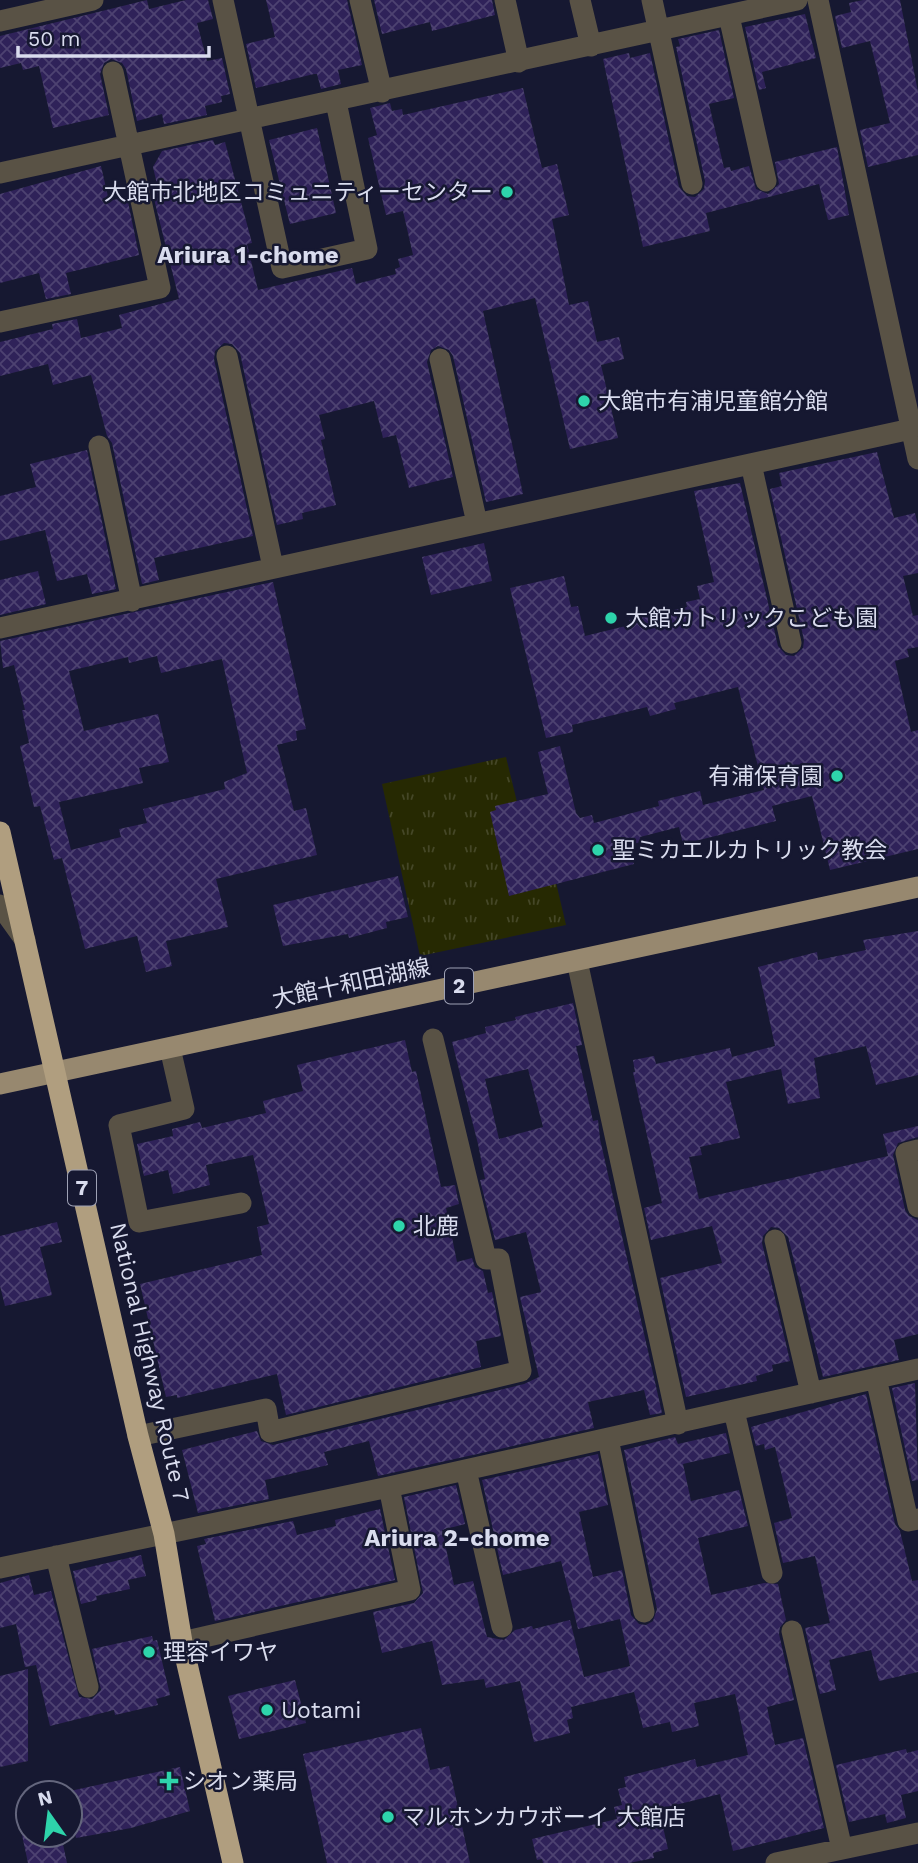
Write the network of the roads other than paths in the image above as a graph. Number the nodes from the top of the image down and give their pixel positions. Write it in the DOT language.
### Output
graph roads {
  1 [pos="93,0"];
  2 [pos="223,0"];
  3 [pos="360,0"];
  4 [pos="505,0"];
  5 [pos="580,0"];
  6 [pos="652,0"];
  7 [pos="797,0"];
  8 [pos="818,0"];
  9 [pos="729,16"];
  10 [pos="0,21"];
  11 [pos="660,31"];
  12 [pos="591,46"];
  13 [pos="519,62"];
  14 [pos="113,72"];
  15 [pos="382,92"];
  16 [pos="336,102"];
  17 [pos="249,120"];
  18 [pos="131,147"];
  19 [pos="0,173"];
  20 [pos="766,181"];
  21 [pos="692,184"];
  22 [pos="0,322"];
  23 [pos="227,356"];
  24 [pos="440,359"];
  25 [pos="911,429"];
  26 [pos="99,446"];
  27 [pos="918,459"];
  28 [pos="751,464"];
  29 [pos="477,523"];
  30 [pos="273,567"];
  31 [pos="132,601"];
  32 [pos="0,628"];
  33 [pos="790,643"];
  34 [pos="0,832"];
  35 [pos="918,887"];
  36 [pos="0,905"];
  37 [pos="25,940"];
  38 [pos="577,961"];
  39 [pos="433,1039"];
  40 [pos="170,1048"];
  41 [pos="56,1072"];
  42 [pos="0,1084"];
  43 [pos="918,1150"];
  44 [pos="241,1203"];
  45 [pos="918,1207"];
  46 [pos="775,1240"];
  47 [pos="918,1369"];
  48 [pos="876,1378"];
  49 [pos="811,1393"];
  50 [pos="734,1411"];
  51 [pos="678,1423"];
  52 [pos="138,1436"];
  53 [pos="608,1439"];
  54 [pos="466,1470"];
  55 [pos="389,1487"];
  56 [pos="918,1518"];
  57 [pos="164,1534"];
  58 [pos="56,1556"];
  59 [pos="0,1567"];
  60 [pos="772,1573"];
  61 [pos="643,1612"];
  62 [pos="502,1627"];
  63 [pos="792,1632"];
  64 [pos="183,1642"];
  65 [pos="88,1687"];
  66 [pos="918,1833"];
  67 [pos="842,1849"];
  68 [pos="233,1863"];
  69 [pos="776,1863"];
  1 -- 10 [label="street"];
  2 -- 17 [label="street"];
  3 -- 15 [label="street"];
  4 -- 13 [label="street"];
  5 -- 12 [label="street"];
  6 -- 11 [label="street"];
  7 -- 9 [label="street"];
  8 -- 25 [label="street"];
  9 -- 11 [label="street"];
  9 -- 20 [label="street"];
  11 -- 12 [label="street"];
  11 -- 21 [label="street"];
  12 -- 13 [label="street"];
  13 -- 15 [label="street"];
  14 -- 18 [label="street"];
  15 -- 16 [label="street"];
  16 -- 17 [label="street"];
  16 -- 17 [label="street"];
  17 -- 18 [label="street"];
  18 -- 19 [label="street"];
  18 -- 22 [label="street"];
  23 -- 30 [label="street"];
  24 -- 29 [label="street"];
  25 -- 27 [label="street"];
  25 -- 28 [label="street"];
  26 -- 31 [label="street"];
  28 -- 29 [label="street"];
  28 -- 33 [label="street"];
  29 -- 30 [label="street"];
  30 -- 31 [label="street"];
  31 -- 32 [label="street"];
  34 -- 37 [label="highway, National Highway Route 7 / 7"];
  35 -- 38 [label="main road, 大館十和田湖線 / 2"];
  36 -- 37 [label="street"];
  37 -- 41 [label="highway, National Highway Route 7 / 7"];
  38 -- 40 [label="main road, 大館十和田湖線 / 2"];
  38 -- 51 [label="street"];
  39 -- 52 [label="street"];
  40 -- 41 [label="main road, 大館十和田湖線 / 2"];
  40 -- 44 [label="street"];
  41 -- 42 [label="main road, 大館十和田湖線 / 2"];
  41 -- 52 [label="highway, National Highway Route 7 / 7"];
  43 -- 45 [label="street"];
  46 -- 49 [label="street"];
  47 -- 48 [label="street"];
  48 -- 49 [label="street"];
  48 -- 56 [label="street"];
  49 -- 50 [label="street"];
  50 -- 51 [label="street"];
  50 -- 60 [label="street"];
  51 -- 53 [label="street"];
  52 -- 57 [label="highway, National Highway Route 7 / 7"];
  53 -- 54 [label="street"];
  53 -- 61 [label="street"];
  54 -- 55 [label="street"];
  54 -- 62 [label="street"];
  55 -- 57 [label="street"];
  55 -- 64 [label="street"];
  57 -- 58 [label="street"];
  57 -- 64 [label="highway, National Highway Route 7 / 7"];
  58 -- 59 [label="street"];
  58 -- 65 [label="street"];
  63 -- 67 [label="street"];
  64 -- 68 [label="highway, National Highway Route 7 / 7"];
  66 -- 67 [label="street"];
  67 -- 69 [label="street"];
}
